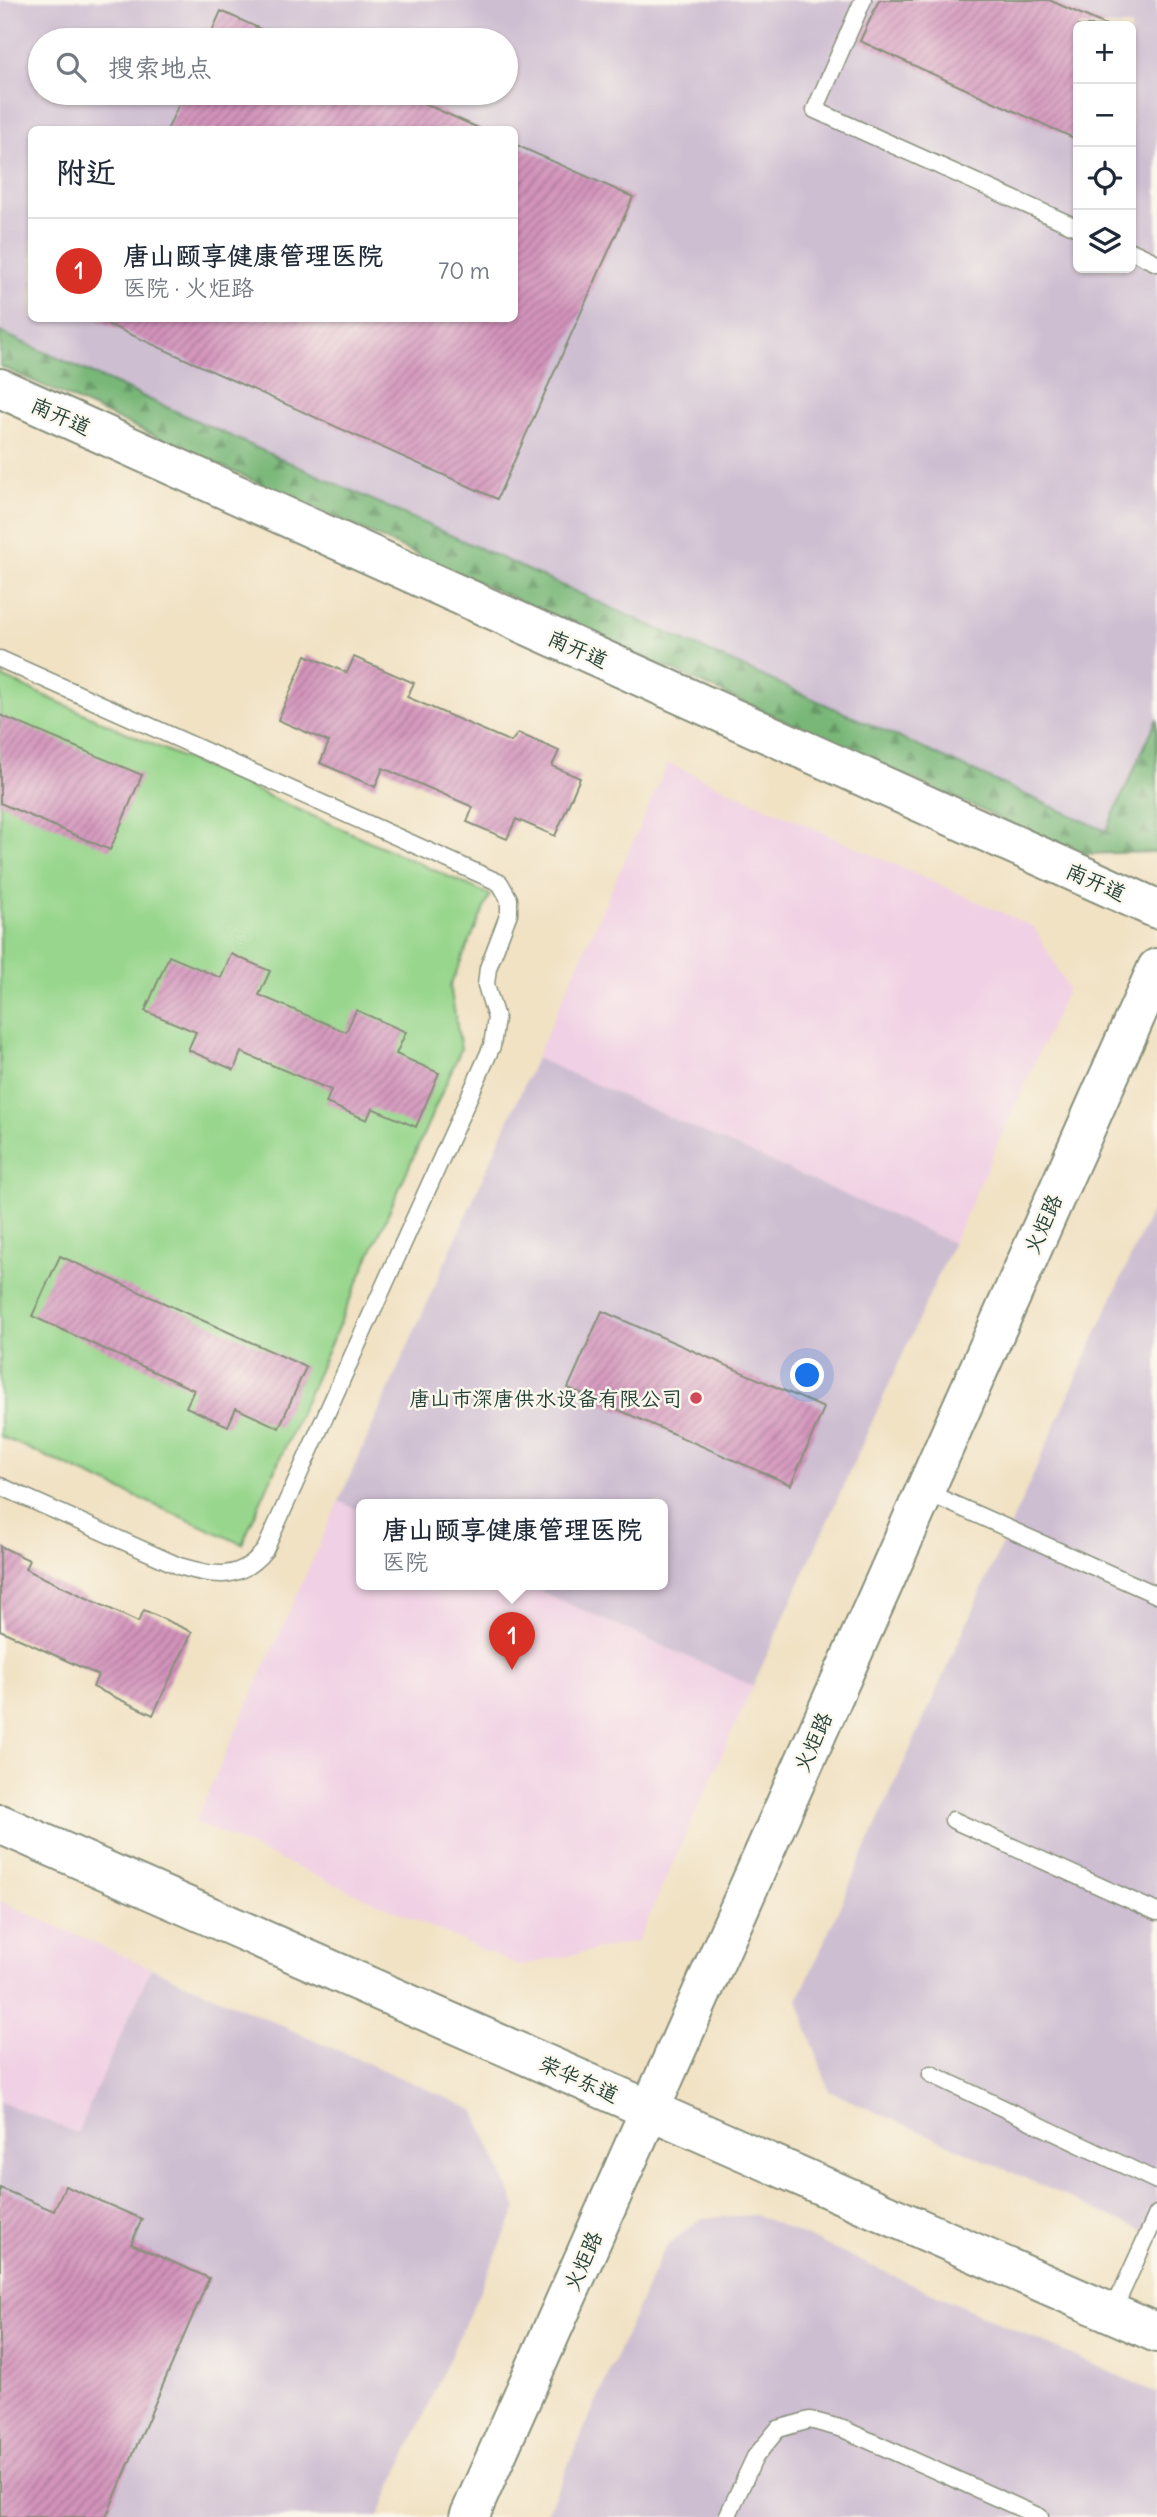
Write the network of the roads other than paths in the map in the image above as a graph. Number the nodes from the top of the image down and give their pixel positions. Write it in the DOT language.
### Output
graph roads {
  1 [pos="863,0"];
  2 [pos="1073,226"];
  3 [pos="1136,253"];
  4 [pos="1157,263"];
  5 [pos="0,388"];
  6 [pos="0,659"];
  7 [pos="1157,909"];
  8 [pos="1157,968"];
  9 [pos="0,1486"];
  10 [pos="924,1492"];
  11 [pos="1157,1595"];
  12 [pos="953,1820"];
  13 [pos="0,1824"];
  14 [pos="1157,1912"];
  15 [pos="931,2074"];
  16 [pos="650,2110"];
  17 [pos="1157,2181"];
  18 [pos="1157,2214"];
  19 [pos="1112,2314"];
  20 [pos="1157,2333"];
  21 [pos="469,2517"];
  22 [pos="727,2517"];
  23 [pos="1040,2517"];
  1 -- 2 [label="lane"];
  3 -- 4 [label="lane"];
  5 -- 7 [label="street, 南开道"];
  6 -- 9 [label="lane"];
  8 -- 10 [label="street, 火炬路"];
  10 -- 11 [label="lane"];
  10 -- 16 [label="street, 火炬路"];
  12 -- 14 [label="lane"];
  13 -- 16 [label="street, 荣华东道"];
  15 -- 17 [label="lane"];
  16 -- 19 [label="street, 荣华东道"];
  16 -- 21 [label="street, 火炬路"];
  18 -- 19 [label="lane"];
  19 -- 20 [label="street, 荣华东道"];
  22 -- 23 [label="lane"];
}
